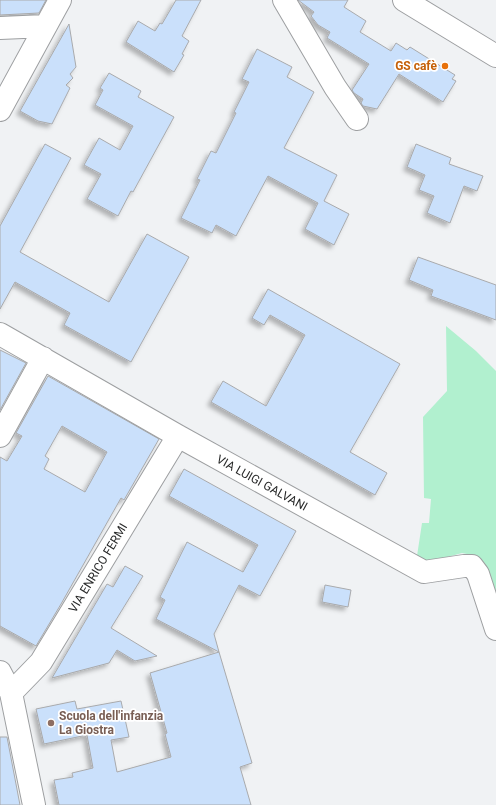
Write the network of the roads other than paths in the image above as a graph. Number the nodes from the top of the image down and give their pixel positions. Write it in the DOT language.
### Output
graph roads {
  1 [pos="60,0"];
  2 [pos="284,0"];
  3 [pos="404,0"];
  4 [pos="46,26"];
  5 [pos="0,28"];
  6 [pos="496,56"];
  7 [pos="0,110"];
  8 [pos="357,119"];
  9 [pos="0,334"];
  10 [pos="43,358"];
  11 [pos="0,436"];
  12 [pos="178,436"];
  13 [pos="496,629"];
  14 [pos="0,672"];
  15 [pos="11,693"];
  16 [pos="34,805"];
  1 -- 4 [label="street"];
  2 -- 8 [label="street"];
  3 -- 6 [label="street"];
  4 -- 5 [label="street"];
  4 -- 7 [label="street"];
  9 -- 10 [label="street, VIA LUIGI GALVANI"];
  10 -- 11 [label="street"];
  10 -- 12 [label="street, VIA LUIGI GALVANI"];
  12 -- 13 [label="street, VIA LUIGI GALVANI"];
  12 -- 15 [label="street, VIA ENRICO FERMI"];
  14 -- 15 [label="street"];
  15 -- 16 [label="street"];
}
